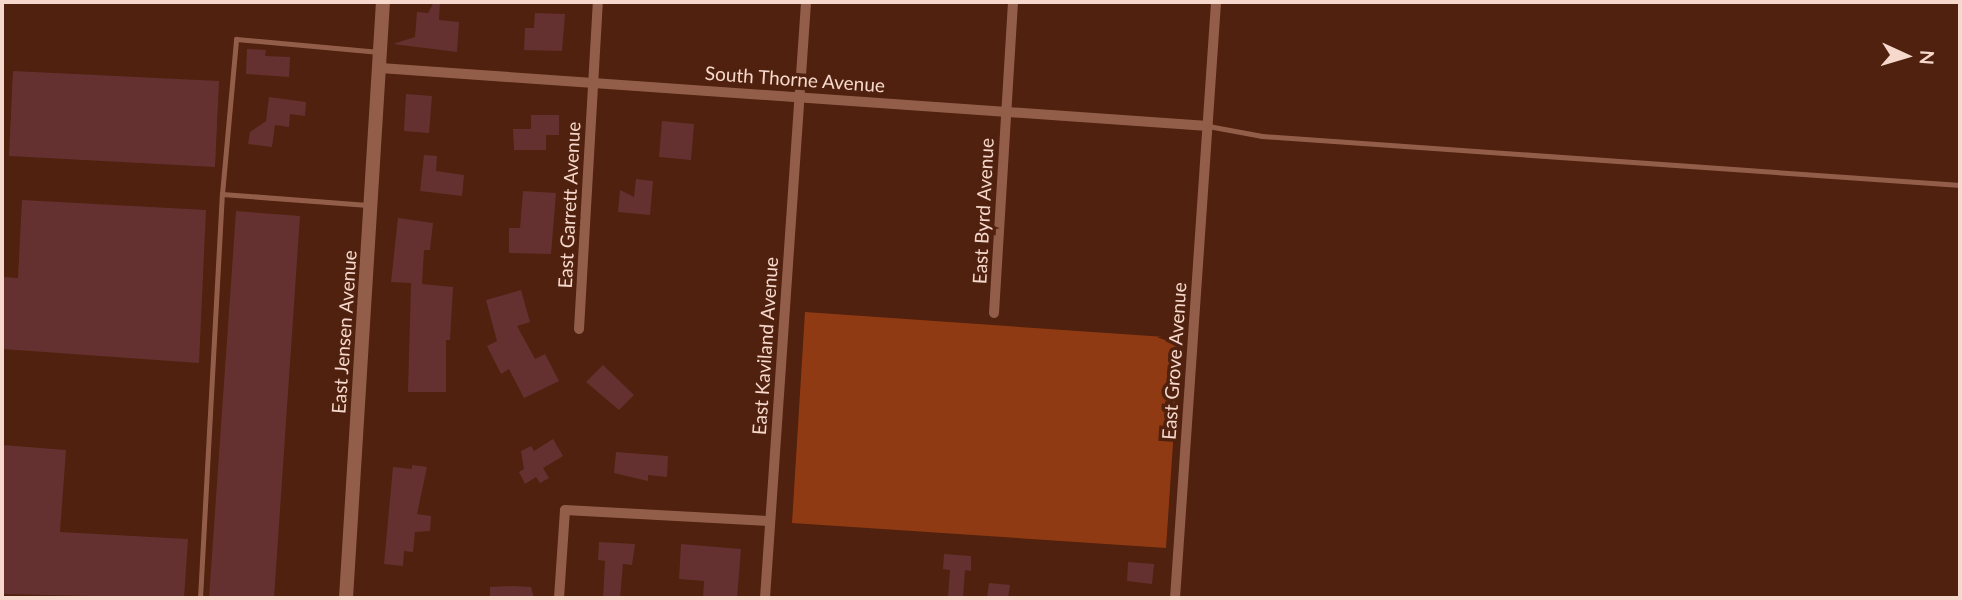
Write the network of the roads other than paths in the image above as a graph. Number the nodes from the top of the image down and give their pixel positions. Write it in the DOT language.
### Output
graph roads {
  1 [pos="383,2"];
  2 [pos="598,2"];
  3 [pos="806,2"];
  4 [pos="1013,2"];
  5 [pos="1216,2"];
  6 [pos="380,52"];
  7 [pos="380,68"];
  8 [pos="593,83"];
  9 [pos="800,97"];
  10 [pos="1006,112"];
  11 [pos="1208,126"];
  12 [pos="1960,185"];
  13 [pos="222,194"];
  14 [pos="371,205"];
  15 [pos="994,313"];
  16 [pos="579,329"];
  17 [pos="769,521"];
  18 [pos="200,598"];
  19 [pos="346,598"];
  20 [pos="559,598"];
  21 [pos="765,598"];
  22 [pos="1175,598"];
  1 -- 6 [label="street, East Jensen Avenue"];
  2 -- 8 [label="street, East Garrett Avenue"];
  3 -- 9 [label="street, East Kaviland Avenue"];
  4 -- 10 [label="street, East Byrd Avenue"];
  5 -- 11 [label="street, East Grove Avenue"];
  6 -- 7 [label="street, East Jensen Avenue"];
  6 -- 13 [label="lane"];
  7 -- 8 [label="street, South Thorne Avenue"];
  7 -- 14 [label="street, East Jensen Avenue"];
  8 -- 9 [label="street, South Thorne Avenue"];
  8 -- 16 [label="street, East Garrett Avenue"];
  9 -- 10 [label="street, South Thorne Avenue"];
  9 -- 17 [label="street, East Kaviland Avenue"];
  10 -- 11 [label="street, South Thorne Avenue"];
  10 -- 15 [label="street, East Byrd Avenue"];
  11 -- 12 [label="lane"];
  11 -- 22 [label="street, East Grove Avenue"];
  13 -- 14 [label="lane"];
  13 -- 18 [label="lane"];
  14 -- 19 [label="street, East Jensen Avenue"];
  17 -- 20 [label="street"];
  17 -- 21 [label="street, East Kaviland Avenue"];
}
